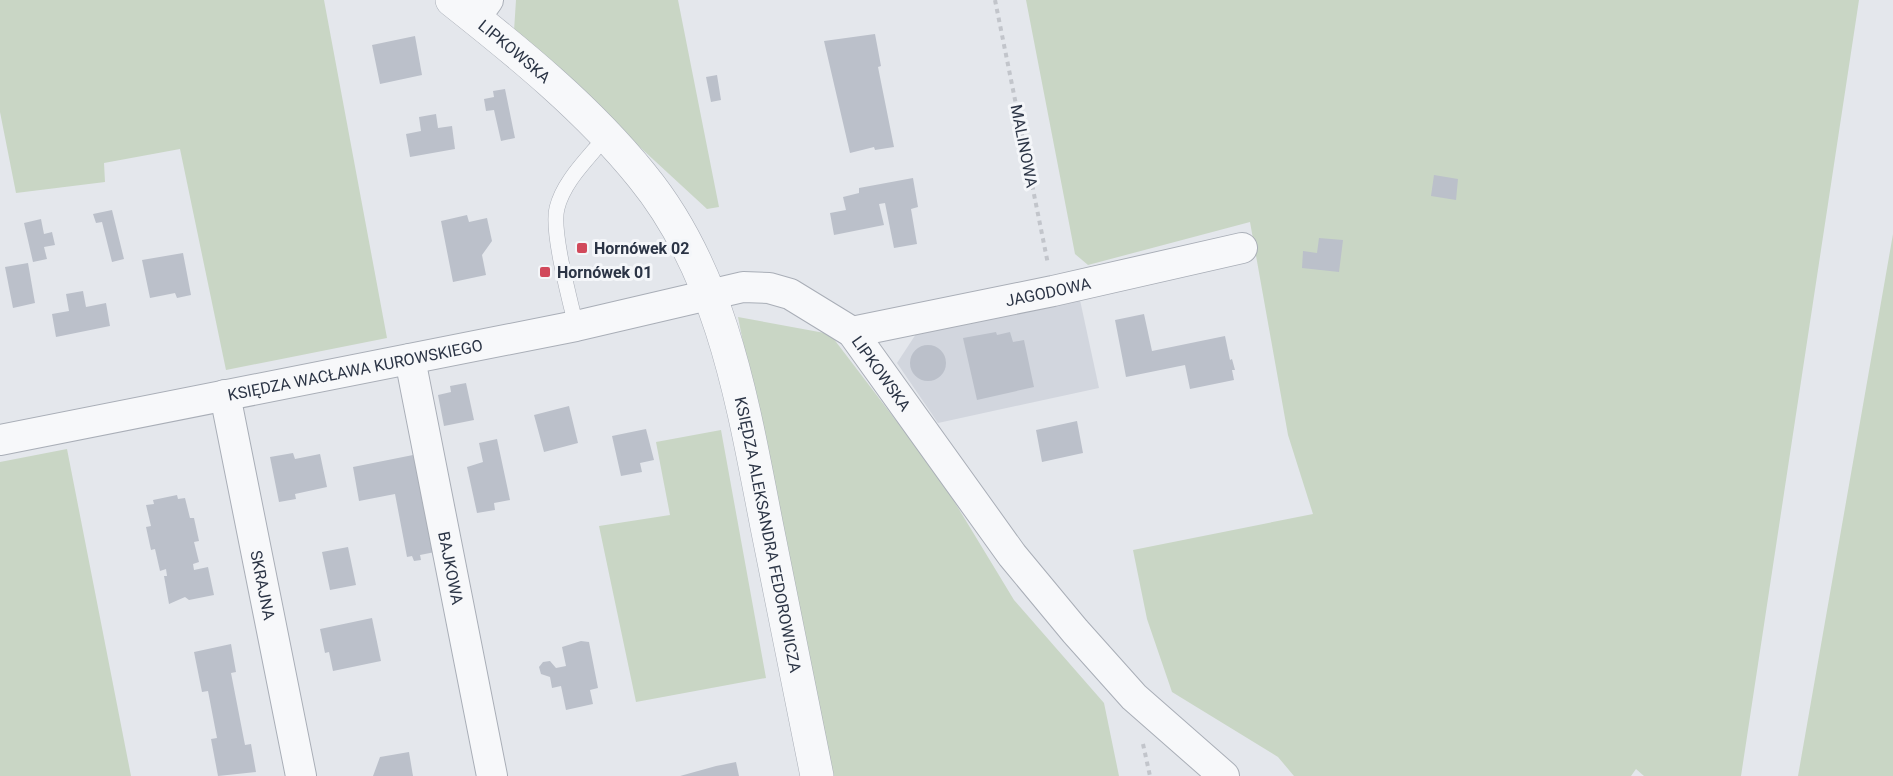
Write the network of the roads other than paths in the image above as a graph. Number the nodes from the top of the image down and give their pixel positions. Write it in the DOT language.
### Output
graph roads {
  1 [pos="472,6"];
  2 [pos="606,136"];
  3 [pos="1242,248"];
  4 [pos="710,296"];
  5 [pos="576,326"];
  6 [pos="852,332"];
  7 [pos="410,359"];
  8 [pos="225,395"];
  9 [pos="0,440"];
  10 [pos="301,776"];
  11 [pos="492,776"];
  12 [pos="817,776"];
  13 [pos="1224,776"];
  1 -- 2 [label="street, LIPKOWSKA"];
  2 -- 4 [label="street, LIPKOWSKA"];
  2 -- 5 [label="lane"];
  3 -- 6 [label="street, JAGODOWA"];
  4 -- 5 [label="street, KSIĘDZA WACŁAWA KUROWSKIEGO"];
  4 -- 6 [label="street, LIPKOWSKA"];
  4 -- 12 [label="street, KSIĘDZA ALEKSANDRA FEDOROWICZA"];
  5 -- 7 [label="street, KSIĘDZA WACŁAWA KUROWSKIEGO"];
  6 -- 13 [label="street, LIPKOWSKA"];
  7 -- 8 [label="street, KSIĘDZA WACŁAWA KUROWSKIEGO"];
  7 -- 11 [label="street, BAJKOWA"];
  8 -- 9 [label="street, KSIĘDZA WACŁAWA KUROWSKIEGO"];
  8 -- 10 [label="street, SKRAJNA"];
}
